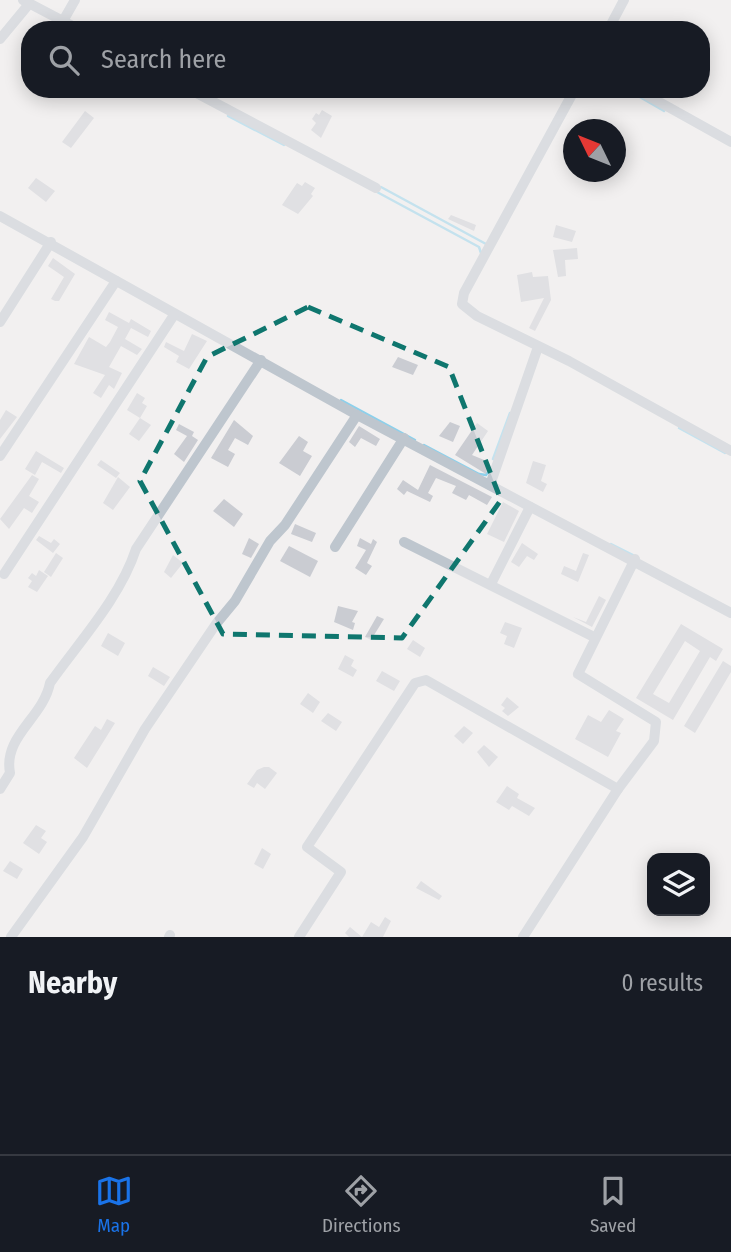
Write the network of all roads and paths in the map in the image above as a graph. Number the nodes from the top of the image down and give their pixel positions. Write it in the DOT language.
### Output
graph roads {
  1 [pos="75,0"];
  2 [pos="624,0"];
  3 [pos="26,2"];
  4 [pos="63,20"];
  5 [pos="613,21"];
  6 [pos="0,39"];
  7 [pos="205,98"];
  8 [pos="570,98"];
  9 [pos="652,98"];
  10 [pos="731,142"];
  11 [pos="376,188"];
  12 [pos="0,216"];
  13 [pos="51,242"];
  14 [pos="116,281"];
  15 [pos="174,315"];
  16 [pos="0,323"];
  17 [pos="538,347"];
  18 [pos="261,360"];
  19 [pos="357,415"];
  20 [pos="404,438"];
  21 [pos="731,451"];
  22 [pos="0,456"];
  23 [pos="489,485"];
  24 [pos="530,508"];
  25 [pos="404,542"];
  26 [pos="335,547"];
  27 [pos="635,559"];
  28 [pos="4,574"];
  29 [pos="491,584"];
  30 [pos="731,612"];
  31 [pos="594,637"];
  32 [pos="0,789"];
  33 [pos="618,789"];
  34 [pos="11,937"];
  35 [pos="299,937"];
  36 [pos="523,937"];
  1 -- 4 [label="street"];
  2 -- 5 [label="street"];
  3 -- 4 [label="street"];
  3 -- 6 [label="street"];
  7 -- 11 [label="street"];
  8 -- 17 [label="street"];
  9 -- 10 [label="street"];
  12 -- 13 [label="street"];
  13 -- 14 [label="street"];
  13 -- 16 [label="street"];
  14 -- 15 [label="street"];
  14 -- 22 [label="street"];
  15 -- 18 [label="street"];
  15 -- 28 [label="street"];
  17 -- 21 [label="street"];
  17 -- 23 [label="street"];
  18 -- 19 [label="street"];
  18 -- 32 [label="street"];
  19 -- 20 [label="street"];
  19 -- 34 [label="street"];
  20 -- 23 [label="street"];
  20 -- 26 [label="street"];
  23 -- 24 [label="street"];
  24 -- 27 [label="street"];
  24 -- 29 [label="street"];
  25 -- 29 [label="street"];
  27 -- 30 [label="street"];
  27 -- 31 [label="street"];
  29 -- 31 [label="street"];
  31 -- 33 [label="street"];
  33 -- 35 [label="street"];
  33 -- 36 [label="street"];
}
